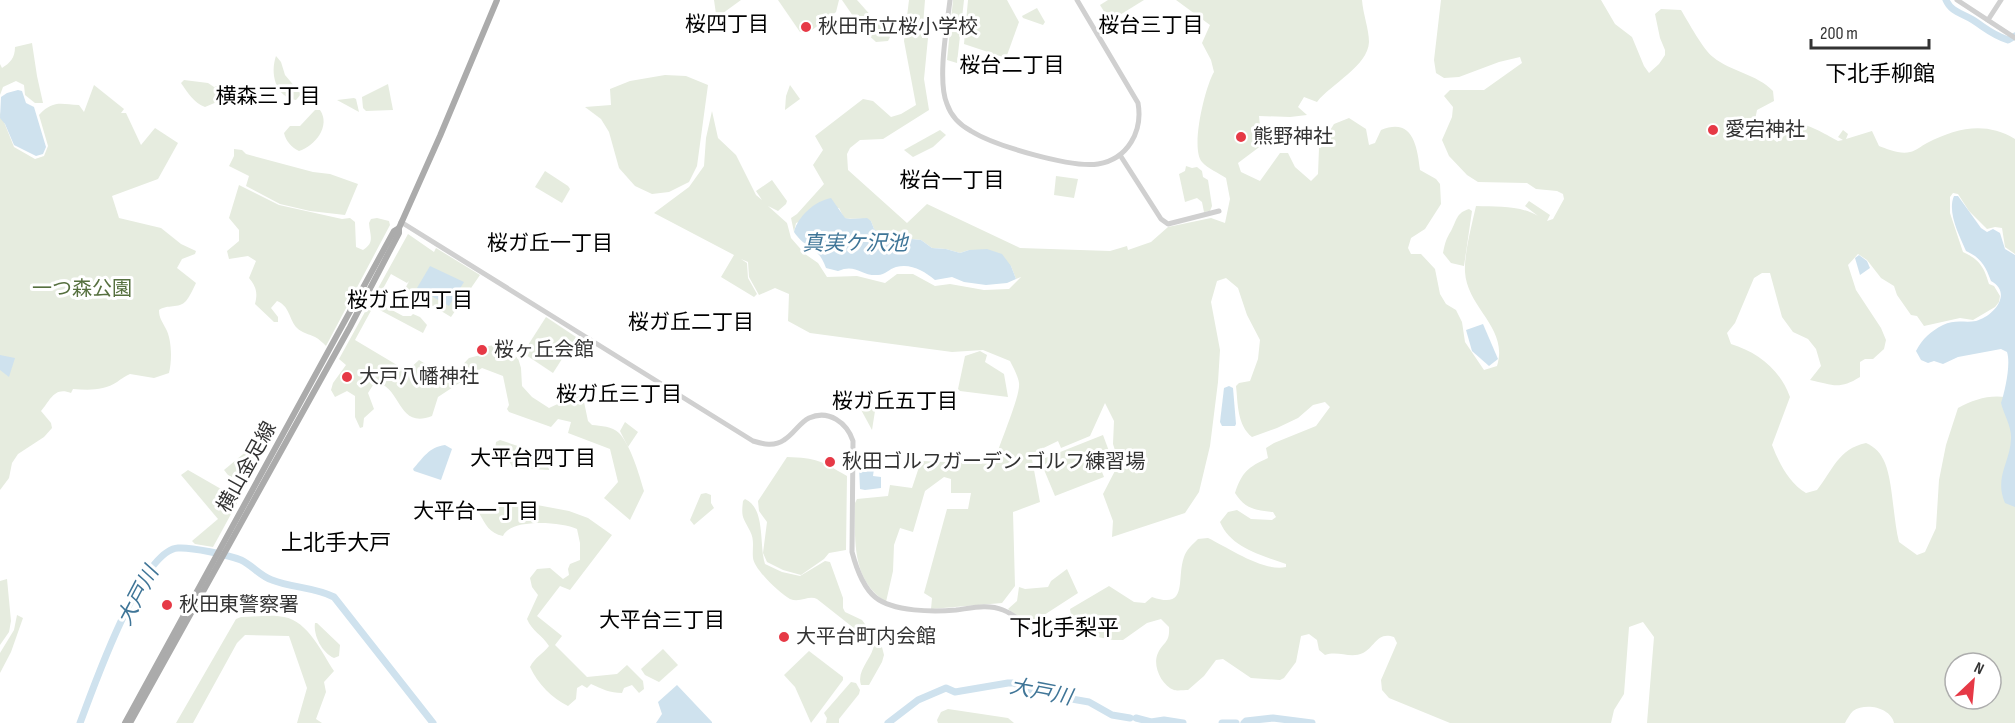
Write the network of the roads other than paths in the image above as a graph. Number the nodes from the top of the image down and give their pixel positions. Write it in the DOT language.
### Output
graph roads {
  1 [pos="497,0"];
  2 [pos="950,0"];
  3 [pos="1077,0"];
  4 [pos="1957,0"];
  5 [pos="2001,0"];
  6 [pos="1988,20"];
  7 [pos="2013,36"];
  8 [pos="1120,155"];
  9 [pos="1219,211"];
  10 [pos="400,225"];
  11 [pos="218,559"];
  12 [pos="1032,632"];
  13 [pos="124,723"];
  14 [pos="130,723"];
  1 -- 10 [label="main road, 横山金足線"];
  2 -- 8 [label="street"];
  3 -- 8 [label="street"];
  4 -- 6 [label="street"];
  5 -- 6 [label="street"];
  6 -- 7 [label="street"];
  8 -- 9 [label="street"];
  10 -- 11 [label="main road, 横山金足線"];
  10 -- 12 [label="street"];
  11 -- 13 [label="main road, 横山金足線"];
  11 -- 14 [label="main road, 横山金足線"];
}
